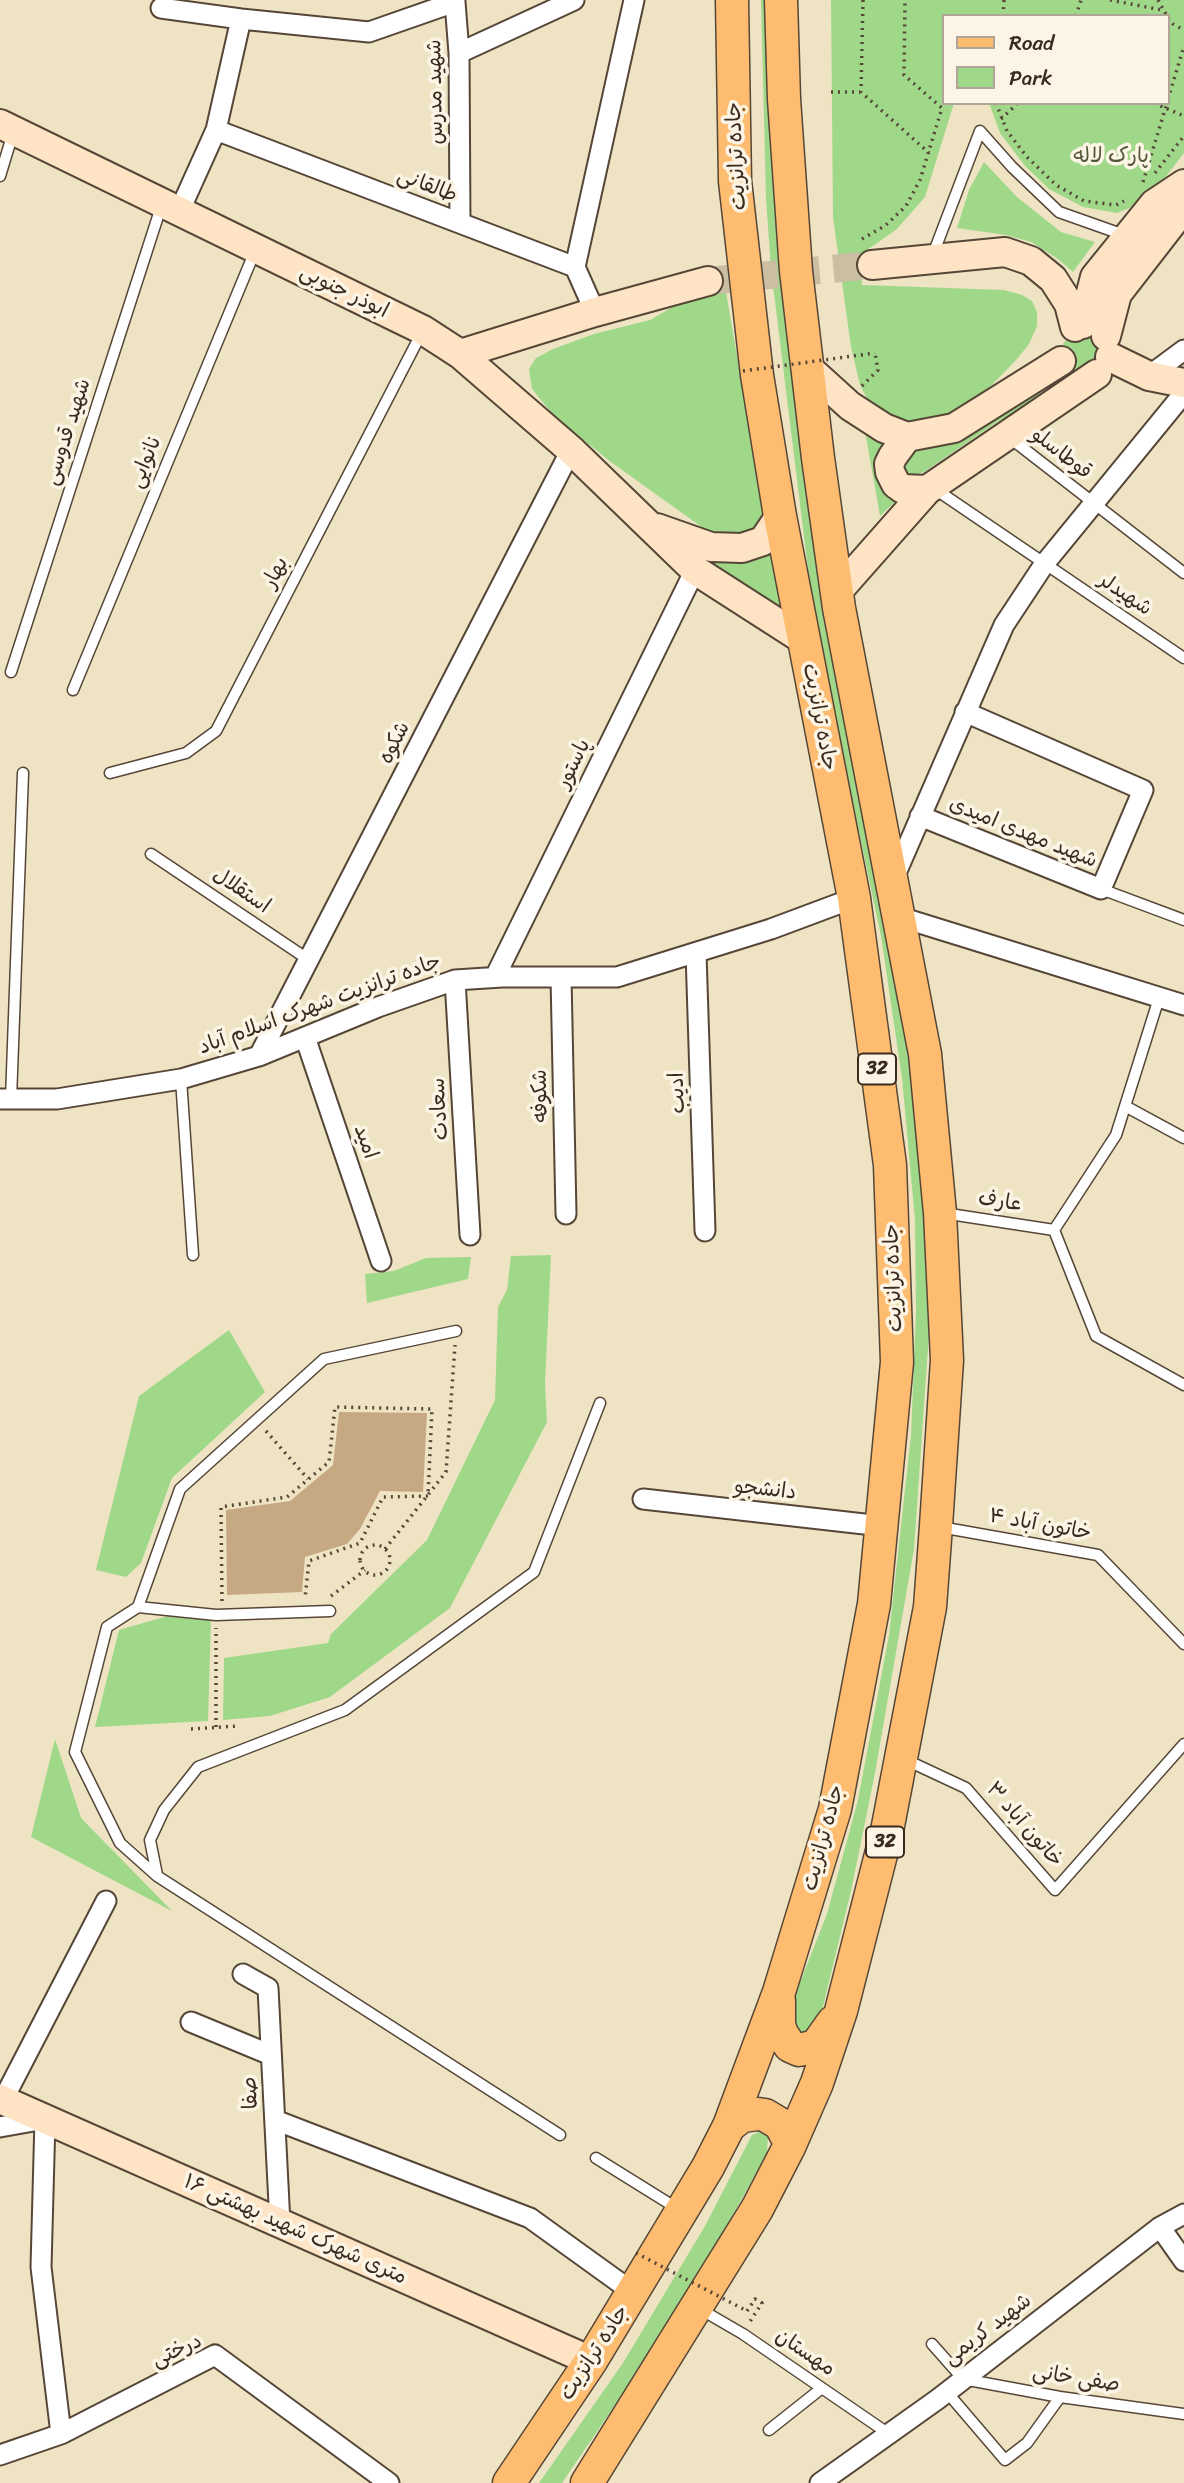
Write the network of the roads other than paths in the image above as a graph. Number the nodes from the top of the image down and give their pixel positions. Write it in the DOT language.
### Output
graph roads {
  1 [pos="574,0"];
  2 [pos="634,0"];
  3 [pos="732,0"];
  4 [pos="781,0"];
  5 [pos="457,1"];
  6 [pos="161,8"];
  7 [pos="241,19"];
  8 [pos="459,52"];
  9 [pos="7,127"];
  10 [pos="216,130"];
  11 [pos="0,176"];
  12 [pos="1183,185"];
  13 [pos="171,208"];
  14 [pos="460,223"];
  15 [pos="1128,236"];
  16 [pos="255,249"];
  17 [pos="932,259"];
  18 [pos="872,265"];
  19 [pos="575,267"];
  20 [pos="708,281"];
  21 [pos="595,312"];
  22 [pos="423,330"];
  23 [pos="1094,344"];
  24 [pos="1184,350"];
  25 [pos="460,354"];
  26 [pos="1061,361"];
  27 [pos="807,367"];
  28 [pos="1149,376"];
  29 [pos="1184,383"];
  30 [pos="1184,393"];
  31 [pos="1006,435"];
  32 [pos="907,437"];
  33 [pos="571,450"];
  34 [pos="929,488"];
  35 [pos="1093,503"];
  36 [pos="780,516"];
  37 [pos="645,523"];
  38 [pos="1045,563"];
  39 [pos="695,570"];
  40 [pos="1184,573"];
  41 [pos="837,592"];
  42 [pos="804,640"];
  43 [pos="1184,658"];
  44 [pos="11,672"];
  45 [pos="73,690"];
  46 [pos="965,712"];
  47 [pos="23,773"];
  48 [pos="110,773"];
  49 [pos="920,816"];
  50 [pos="151,854"];
  51 [pos="893,881"];
  52 [pos="1101,889"];
  53 [pos="854,898"];
  54 [pos="900,917"];
  55 [pos="1184,920"];
  56 [pos="696,953"];
  57 [pos="309,960"];
  58 [pos="495,977"];
  59 [pos="561,977"];
  60 [pos="455,980"];
  61 [pos="1160,998"];
  62 [pos="1184,1005"];
  63 [pos="306,1037"];
  64 [pos="259,1056"];
  65 [pos="181,1079"];
  66 [pos="5,1100"];
  67 [pos="1125,1106"];
  68 [pos="1184,1138"];
  69 [pos="566,1213"];
  70 [pos="940,1213"];
  71 [pos="1054,1230"];
  72 [pos="705,1231"];
  73 [pos="470,1235"];
  74 [pos="193,1255"];
  75 [pos="381,1261"];
  76 [pos="456,1331"];
  77 [pos="1184,1385"];
  78 [pos="600,1403"];
  79 [pos="643,1499"];
  80 [pos="882,1525"];
  81 [pos="936,1526"];
  82 [pos="138,1607"];
  83 [pos="330,1611"];
  84 [pos="1184,1644"];
  85 [pos="1184,1744"];
  86 [pos="901,1758"];
  87 [pos="157,1875"];
  88 [pos="106,1901"];
  89 [pos="243,1974"];
  90 [pos="779,1992"];
  91 [pos="841,2011"];
  92 [pos="191,2022"];
  93 [pos="271,2055"];
  94 [pos="1,2109"];
  95 [pos="45,2119"];
  96 [pos="275,2120"];
  97 [pos="729,2126"];
  98 [pos="560,2135"];
  99 [pos="789,2147"];
  100 [pos="596,2158"];
  101 [pos="682,2211"];
  102 [pos="1184,2214"];
  103 [pos="281,2224"];
  104 [pos="1160,2227"];
  105 [pos="1184,2260"];
  106 [pos="634,2293"];
  107 [pos="697,2307"];
  108 [pos="932,2344"];
  109 [pos="591,2361"];
  110 [pos="962,2379"];
  111 [pos="822,2388"];
  112 [pos="946,2391"];
  113 [pos="1060,2397"];
  114 [pos="1184,2414"];
  115 [pos="769,2430"];
  116 [pos="61,2434"];
  117 [pos="890,2434"];
  118 [pos="0,2455"];
  119 [pos="389,2483"];
  120 [pos="509,2483"];
  121 [pos="587,2483"];
  122 [pos="820,2483"];
  1 -- 8 [label="street"];
  2 -- 19 [label="street"];
  3 -- 36 [label="main road, جاده ترانزیت / 32"];
  4 -- 27 [label="main road, جاده ترانزیت / 32"];
  5 -- 7 [label="street, شهید مدرس"];
  5 -- 8 [label="street, شهید مدرس"];
  6 -- 7 [label="street, شهید مدرس"];
  7 -- 10 [label="street"];
  8 -- 14 [label="street, شهید مدرس"];
  9 -- 11 [label="lane"];
  9 -- 13 [label="street, ابوذر جنوبی"];
  10 -- 13 [label="street"];
  10 -- 14 [label="street, طالقانی"];
  12 -- 15 [label="street"];
  12 -- 23 [label="street"];
  13 -- 16 [label="street, ابوذر جنوبی"];
  13 -- 44 [label="lane, شهید قدوسی"];
  14 -- 19 [label="street, طالقانی"];
  15 -- 17 [label="lane"];
  15 -- 23 [label="street"];
  16 -- 22 [label="street, ابوذر جنوبی"];
  16 -- 45 [label="lane, نانوایی"];
  17 -- 18 [label="street"];
  17 -- 23 [label="street"];
  19 -- 21 [label="street"];
  20 -- 21 [label="street"];
  21 -- 25 [label="street"];
  22 -- 25 [label="street, ابوذر جنوبی"];
  22 -- 48 [label="lane, بهار"];
  23 -- 26 [label="street"];
  23 -- 26 [label="street"];
  23 -- 28 [label="street"];
  23 -- 31 [label="street"];
  24 -- 28 [label="street"];
  25 -- 33 [label="street, ابوذر جنوبی"];
  26 -- 32 [label="street"];
  27 -- 32 [label="street"];
  27 -- 41 [label="main road, جاده ترانزیت / 32"];
  28 -- 29 [label="street"];
  30 -- 35 [label="street"];
  31 -- 34 [label="street"];
  31 -- 35 [label="lane, قوطاسلو"];
  32 -- 34 [label="street"];
  33 -- 37 [label="street, ابوذر جنوبی"];
  33 -- 57 [label="street, شکوه"];
  34 -- 38 [label="lane, شهیدلر"];
  34 -- 41 [label="street"];
  35 -- 38 [label="street"];
  35 -- 40 [label="lane, قوطاسلو"];
  36 -- 37 [label="street"];
  36 -- 42 [label="main road, جاده ترانزیت / 32"];
  37 -- 39 [label="street, ابوذر جنوبی"];
  38 -- 43 [label="lane, شهیدلر"];
  38 -- 46 [label="street"];
  39 -- 42 [label="street, ابوذر جنوبی"];
  39 -- 58 [label="street, پاستور"];
  41 -- 51 [label="main road, جاده ترانزیت / 32"];
  42 -- 53 [label="main road, جاده ترانزیت / 32"];
  46 -- 49 [label="street"];
  46 -- 52 [label="street, شهید مهدی امیدی"];
  47 -- 66 [label="lane"];
  49 -- 51 [label="street"];
  49 -- 52 [label="street, شهید مهدی امیدی"];
  50 -- 57 [label="lane, استقلال"];
  51 -- 54 [label="main road, جاده ترانزیت / 32"];
  52 -- 55 [label="lane"];
  53 -- 56 [label="street, جاده ترانزیت شهرک اسلام آباد"];
  53 -- 80 [label="main road, جاده ترانزیت / 32"];
  54 -- 61 [label="street"];
  54 -- 70 [label="main road, جاده ترانزیت / 32"];
  56 -- 59 [label="street, جاده ترانزیت شهرک اسلام آباد"];
  56 -- 72 [label="street, ادیب"];
  57 -- 64 [label="street, شکوه"];
  58 -- 59 [label="street, جاده ترانزیت شهرک اسلام آباد"];
  58 -- 60 [label="street, جاده ترانزیت شهرک اسلام آباد"];
  59 -- 69 [label="street, شکوفه"];
  60 -- 63 [label="street, جاده ترانزیت شهرک اسلام آباد"];
  60 -- 73 [label="street, سعادت"];
  61 -- 62 [label="street"];
  61 -- 67 [label="lane"];
  63 -- 64 [label="street, جاده ترانزیت شهرک اسلام آباد"];
  63 -- 75 [label="street, امید"];
  64 -- 65 [label="street, جاده ترانزیت شهرک اسلام آباد"];
  65 -- 66 [label="street, جاده ترانزیت شهرک اسلام آباد"];
  65 -- 74 [label="lane"];
  67 -- 68 [label="lane"];
  67 -- 71 [label="lane"];
  70 -- 71 [label="lane, عارف"];
  70 -- 81 [label="main road, جاده ترانزیت / 32"];
  71 -- 77 [label="lane"];
  76 -- 82 [label="lane"];
  78 -- 87 [label="lane"];
  79 -- 80 [label="street, دانشجو"];
  80 -- 90 [label="main road, جاده ترانزیت / 32"];
  81 -- 84 [label="lane, خاتون آباد ۴"];
  81 -- 86 [label="main road, جاده ترانزیت / 32"];
  82 -- 83 [label="lane"];
  82 -- 87 [label="lane"];
  85 -- 86 [label="lane, خاتون آباد ۳"];
  86 -- 91 [label="main road, جاده ترانزیت / 32"];
  87 -- 98 [label="lane"];
  88 -- 94 [label="street"];
  89 -- 93 [label="street, صفا"];
  90 -- 91 [label="main road"];
  90 -- 97 [label="main road, جاده ترانزیت / 32"];
  91 -- 99 [label="main road, جاده ترانزیت / 32"];
  92 -- 93 [label="street"];
  93 -- 96 [label="street, صفا"];
  94 -- 95 [label="street, ۱۶ متری شهرک شهيد بهشتی"];
  95 -- 103 [label="street, ۱۶ متری شهرک شهيد بهشتی"];
  95 -- 116 [label="street"];
  96 -- 103 [label="street, صفا"];
  96 -- 106 [label="street"];
  97 -- 99 [label="main road"];
  97 -- 101 [label="main road, جاده ترانزیت / 32"];
  99 -- 107 [label="main road, جاده ترانزیت / 32"];
  100 -- 101 [label="lane"];
  101 -- 106 [label="main road, جاده ترانزیت / 32"];
  102 -- 104 [label="street, شهید کریمی"];
  103 -- 109 [label="street, ۱۶ متری شهرک شهيد بهشتی"];
  104 -- 105 [label="street"];
  104 -- 110 [label="street, شهید کریمی"];
  106 -- 109 [label="main road, جاده ترانزیت / 32"];
  107 -- 111 [label="lane, مهستان"];
  107 -- 121 [label="main road, جاده ترانزیت / 32"];
  108 -- 110 [label="lane"];
  109 -- 120 [label="main road, جاده ترانزیت / 32"];
  110 -- 112 [label="street, شهید کریمی"];
  110 -- 113 [label="lane, صفی خانی"];
  111 -- 115 [label="lane"];
  111 -- 117 [label="lane, مهستان"];
  112 -- 113 [label="lane"];
  112 -- 117 [label="street, شهید کریمی"];
  113 -- 114 [label="lane, صفی خانی"];
  116 -- 118 [label="street, درختی"];
  116 -- 119 [label="street, درختی"];
  117 -- 122 [label="street, شهید کریمی"];
}
